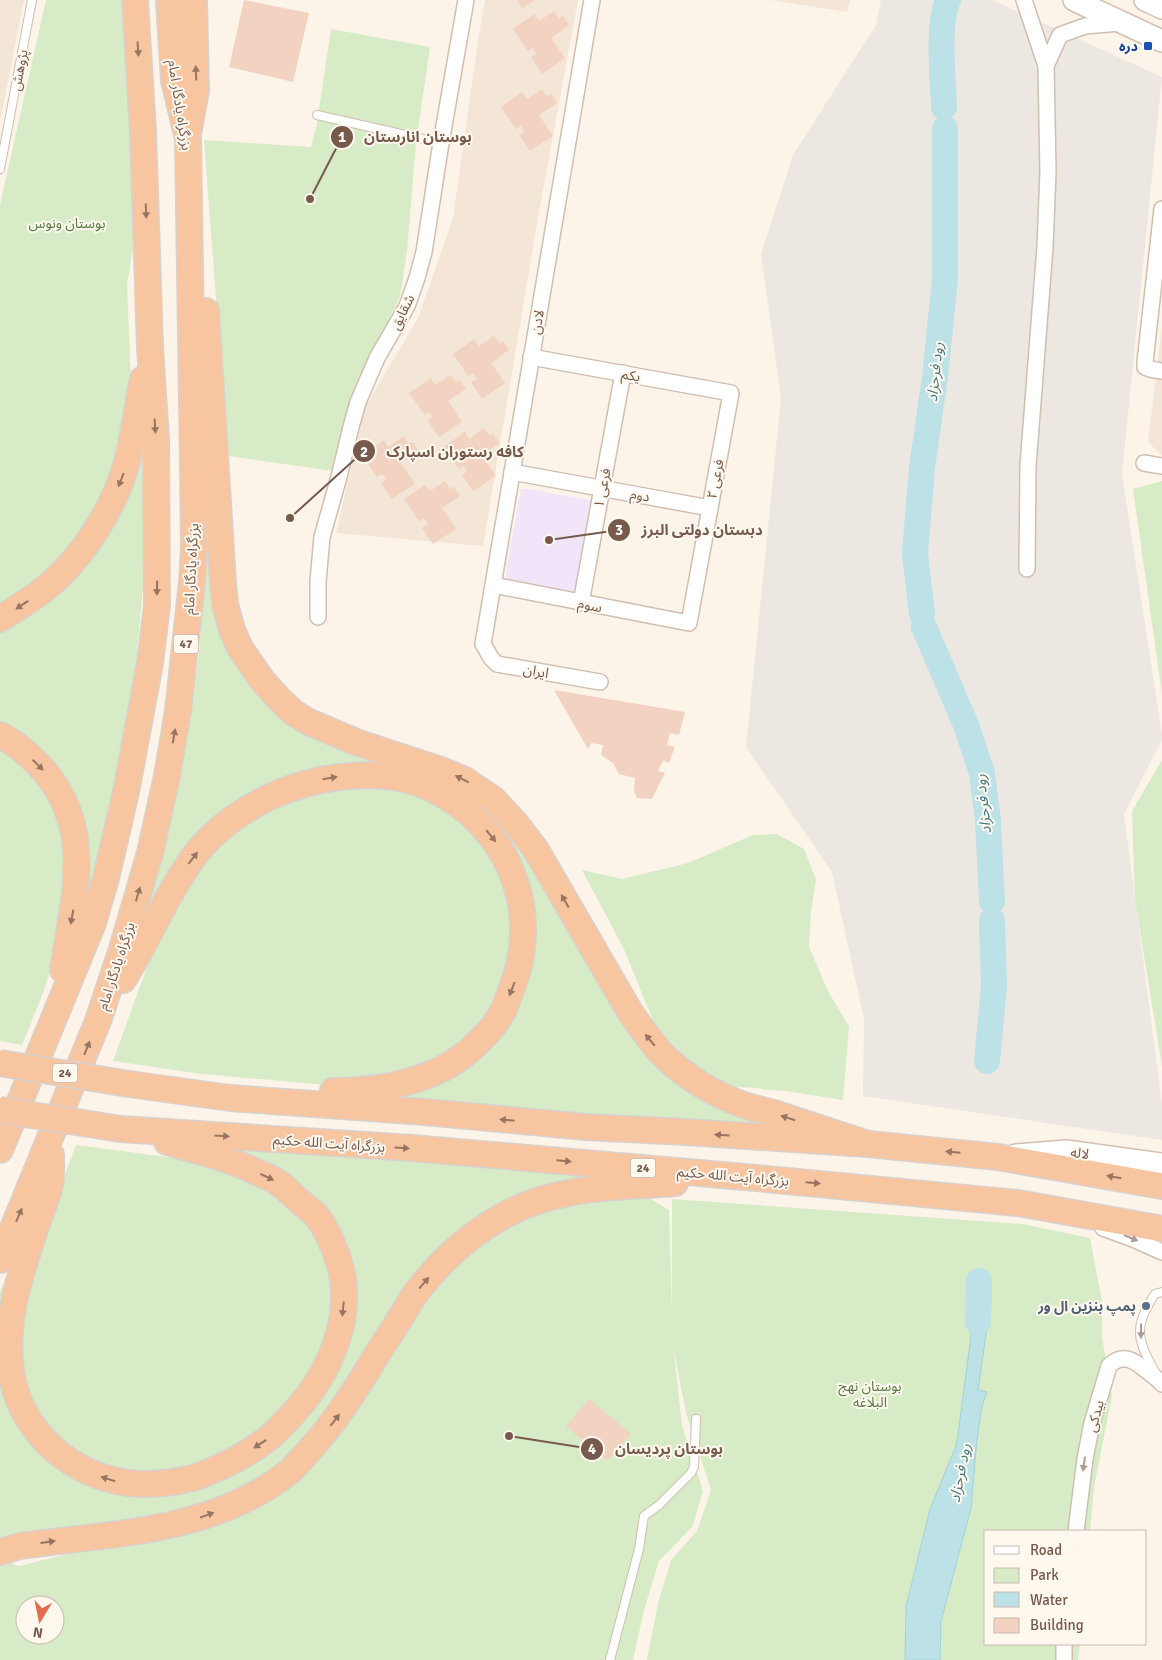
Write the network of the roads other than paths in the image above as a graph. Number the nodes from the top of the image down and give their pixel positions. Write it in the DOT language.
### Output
graph roads {
  1 [pos="32,0"];
  2 [pos="135,0"];
  3 [pos="169,0"];
  4 [pos="194,0"];
  5 [pos="466,0"];
  6 [pos="592,0"];
  7 [pos="1024,0"];
  8 [pos="1074,0"];
  9 [pos="1145,0"];
  10 [pos="1162,8"];
  11 [pos="1122,22"];
  12 [pos="1162,41"];
  13 [pos="1046,66"];
  14 [pos="317,115"];
  15 [pos="188,139"];
  16 [pos="440,143"];
  17 [pos="0,169"];
  18 [pos="1162,215"];
  19 [pos="190,219"];
  20 [pos="150,347"];
  21 [pos="531,357"];
  22 [pos="1162,371"];
  23 [pos="623,373"];
  24 [pos="731,393"];
  25 [pos="1144,463"];
  26 [pos="1162,466"];
  27 [pos="512,472"];
  28 [pos="602,488"];
  29 [pos="710,508"];
  30 [pos="1027,569"];
  31 [pos="493,585"];
  32 [pos="581,603"];
  33 [pos="318,617"];
  34 [pos="0,619"];
  35 [pos="688,623"];
  36 [pos="482,644"];
  37 [pos="600,682"];
  38 [pos="0,735"];
  39 [pos="57,1010"];
  40 [pos="98,1021"];
  41 [pos="0,1063"];
  42 [pos="230,1098"];
  43 [pos="0,1110"];
  44 [pos="121,1129"];
  45 [pos="51,1138"];
  46 [pos="868,1144"];
  47 [pos="0,1150"];
  48 [pos="998,1157"];
  49 [pos="1162,1164"];
  50 [pos="746,1177"];
  51 [pos="1162,1186"];
  52 [pos="1018,1203"];
  53 [pos="1162,1229"];
  54 [pos="1162,1252"];
  55 [pos="0,1260"];
  56 [pos="1162,1292"];
  57 [pos="1160,1382"];
  58 [pos="696,1419"];
  59 [pos="1076,1530"];
  60 [pos="0,1552"];
  61 [pos="1064,1645"];
  62 [pos="610,1660"];
  63 [pos="1064,1660"];
  1 -- 17 [label="lane, پژوهش"];
  2 -- 20 [label="highway, 47, one-way"];
  3 -- 15 [label="highway, بزرگراه یادگار امام / 47"];
  15 -- 4 [label="highway, one-way"];
  5 -- 16 [label="street, شقایق"];
  6 -- 21 [label="street, لادن"];
  7 -- 13 [label="street"];
  8 -- 11 [label="main road"];
  9 -- 10 [label="main road"];
  11 -- 12 [label="main road"];
  11 -- 13 [label="street"];
  13 -- 30 [label="street"];
  14 -- 16 [label="lane"];
  15 -- 19 [label="highway, بزرگراه یادگار امام / 47"];
  16 -- 33 [label="street, شقایق"];
  18 -- 22 [label="street"];
  40 -- 19 [label="highway, بزرگراه یادگار امام / 47, one-way"];
  46 -- 19 [label="highway, one-way"];
  20 -- 34 [label="highway, one-way"];
  20 -- 39 [label="highway, 47, one-way"];
  21 -- 23 [label="street, یکم"];
  21 -- 27 [label="street, لادن"];
  23 -- 24 [label="street, یکم"];
  23 -- 28 [label="street, فرعی ۱"];
  24 -- 29 [label="street, فرعی ۲"];
  25 -- 26 [label="street"];
  27 -- 28 [label="street, دوم"];
  27 -- 31 [label="street, لادن"];
  28 -- 29 [label="street, دوم"];
  28 -- 32 [label="street, فرعی ۱"];
  29 -- 35 [label="street, فرعی ۲"];
  31 -- 32 [label="street, سوم"];
  31 -- 36 [label="street, لادن"];
  32 -- 35 [label="street, سوم"];
  36 -- 37 [label="street, ایران"];
  38 -- 39 [label="highway, one-way"];
  39 -- 47 [label="highway, 47"];
  40 -- 42 [label="highway, one-way"];
  45 -- 40 [label="highway, بزرگراه یادگار امام / 47, one-way"];
  41 -- 42 [label="highway, 24, bridge"];
  46 -- 42 [label="highway, 24, one-way"];
  43 -- 44 [label="highway, 24, bridge"];
  44 -- 45 [label="highway, one-way"];
  44 -- 50 [label="highway, بزرگراه آیت الله حکیم / 24, one-way"];
  55 -- 45 [label="highway, بزرگراه یادگار امام / 47, one-way"];
  48 -- 46 [label="highway, 24, one-way"];
  48 -- 49 [label="main road, لاله"];
  51 -- 48 [label="highway, 24, one-way"];
  50 -- 52 [label="highway, بزرگراه آیت الله حکیم / 24, one-way"];
  60 -- 50 [label="highway, one-way"];
  52 -- 53 [label="highway, بزرگراه آیت الله حکیم / 24"];
  52 -- 54 [label="street, one-way"];
  56 -- 57 [label="lane, one-way"];
  57 -- 59 [label="street, بیدکی, one-way"];
  58 -- 62 [label="lane"];
  61 -- 63 [label="street"];
}
